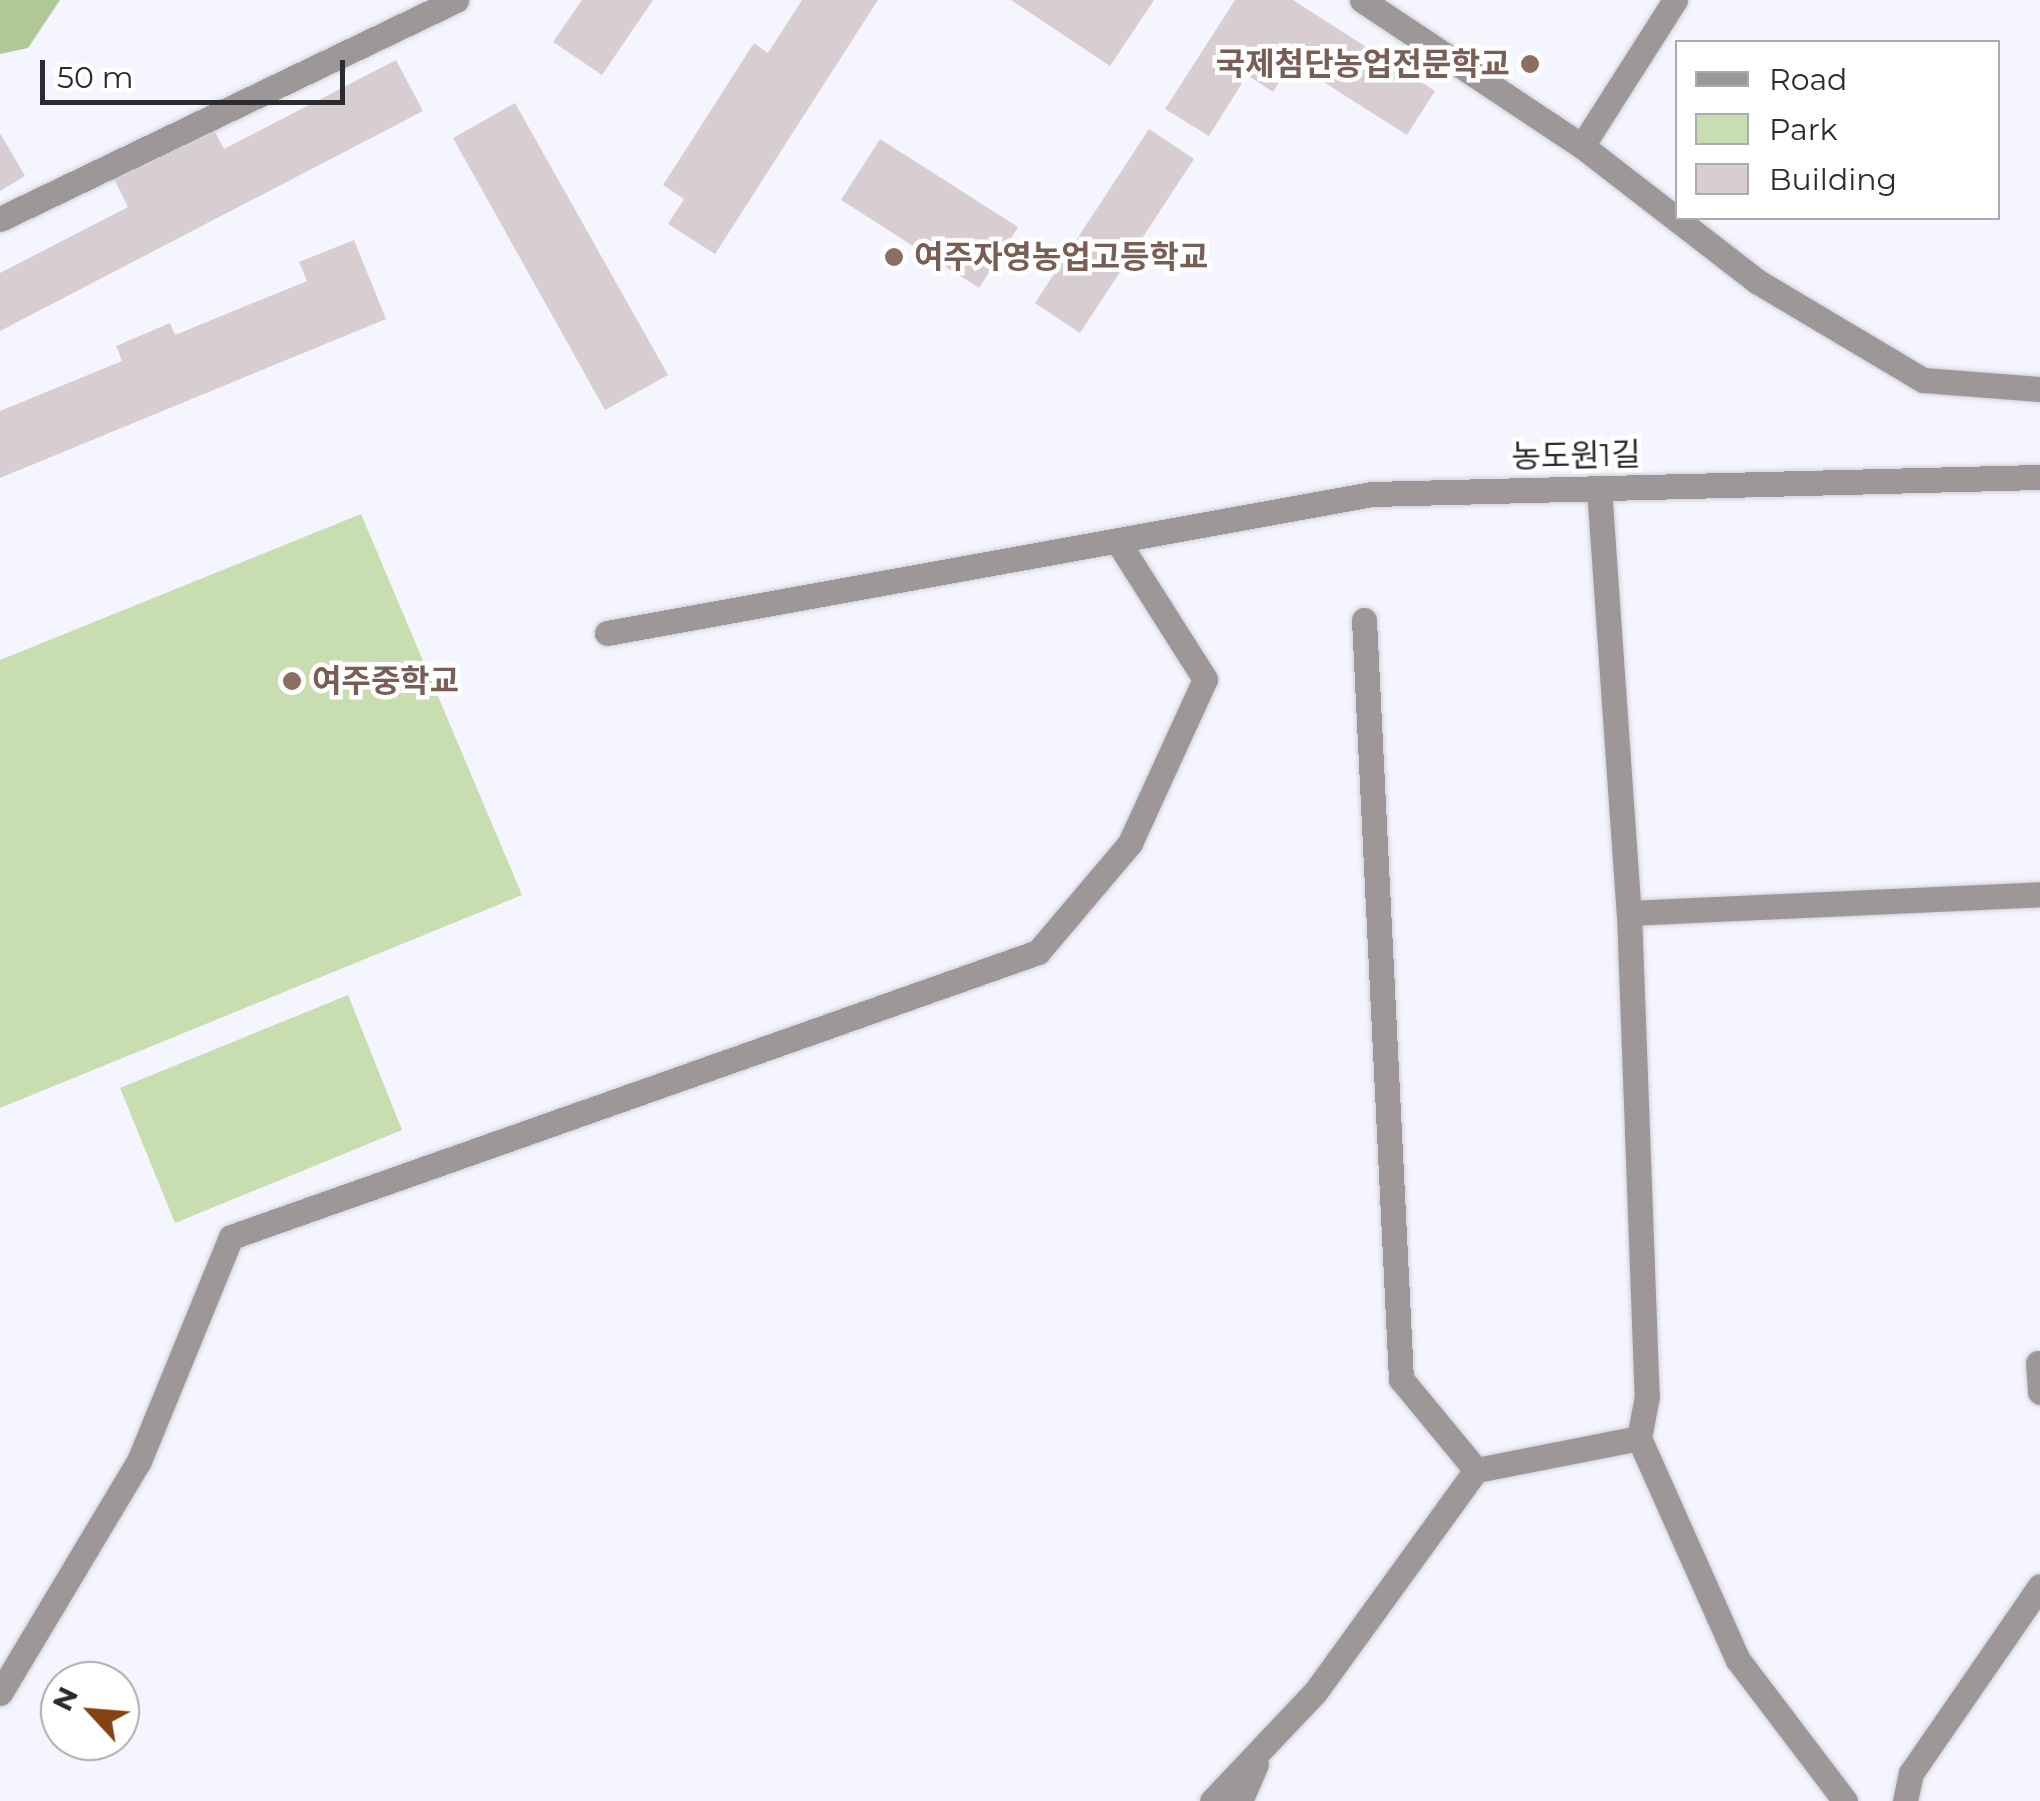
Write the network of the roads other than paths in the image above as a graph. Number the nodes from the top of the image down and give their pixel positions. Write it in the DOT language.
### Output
graph roads {
  1 [pos="456,0"];
  2 [pos="1362,0"];
  3 [pos="1675,0"];
  4 [pos="1582,146"];
  5 [pos="1675,218"];
  6 [pos="0,220"];
  7 [pos="1678,220"];
  8 [pos="2040,389"];
  9 [pos="2040,477"];
  10 [pos="1599,488"];
  11 [pos="1118,542"];
  12 [pos="1364,620"];
  13 [pos="607,633"];
  14 [pos="2040,894"];
  15 [pos="1630,913"];
  16 [pos="2038,1363"];
  17 [pos="2040,1392"];
  18 [pos="1639,1438"];
  19 [pos="1476,1470"];
  20 [pos="2040,1586"];
  21 [pos="0,1692"];
  22 [pos="1264,1746"];
  23 [pos="1212,1801"];
  24 [pos="1240,1801"];
  25 [pos="1845,1801"];
  26 [pos="1906,1801"];
  1 -- 6 [label="street"];
  2 -- 4 [label="street"];
  3 -- 4 [label="street"];
  4 -- 5 [label="street"];
  7 -- 8 [label="street"];
  9 -- 10 [label="street, 농도원1길"];
  10 -- 11 [label="street, 농도원1길"];
  10 -- 15 [label="street"];
  11 -- 13 [label="street, 농도원1길"];
  11 -- 21 [label="street"];
  12 -- 19 [label="street"];
  14 -- 15 [label="street"];
  15 -- 18 [label="street"];
  16 -- 17 [label="street"];
  18 -- 19 [label="street"];
  18 -- 25 [label="street"];
  19 -- 22 [label="street"];
  20 -- 26 [label="street"];
  22 -- 23 [label="street"];
  22 -- 24 [label="street"];
}
